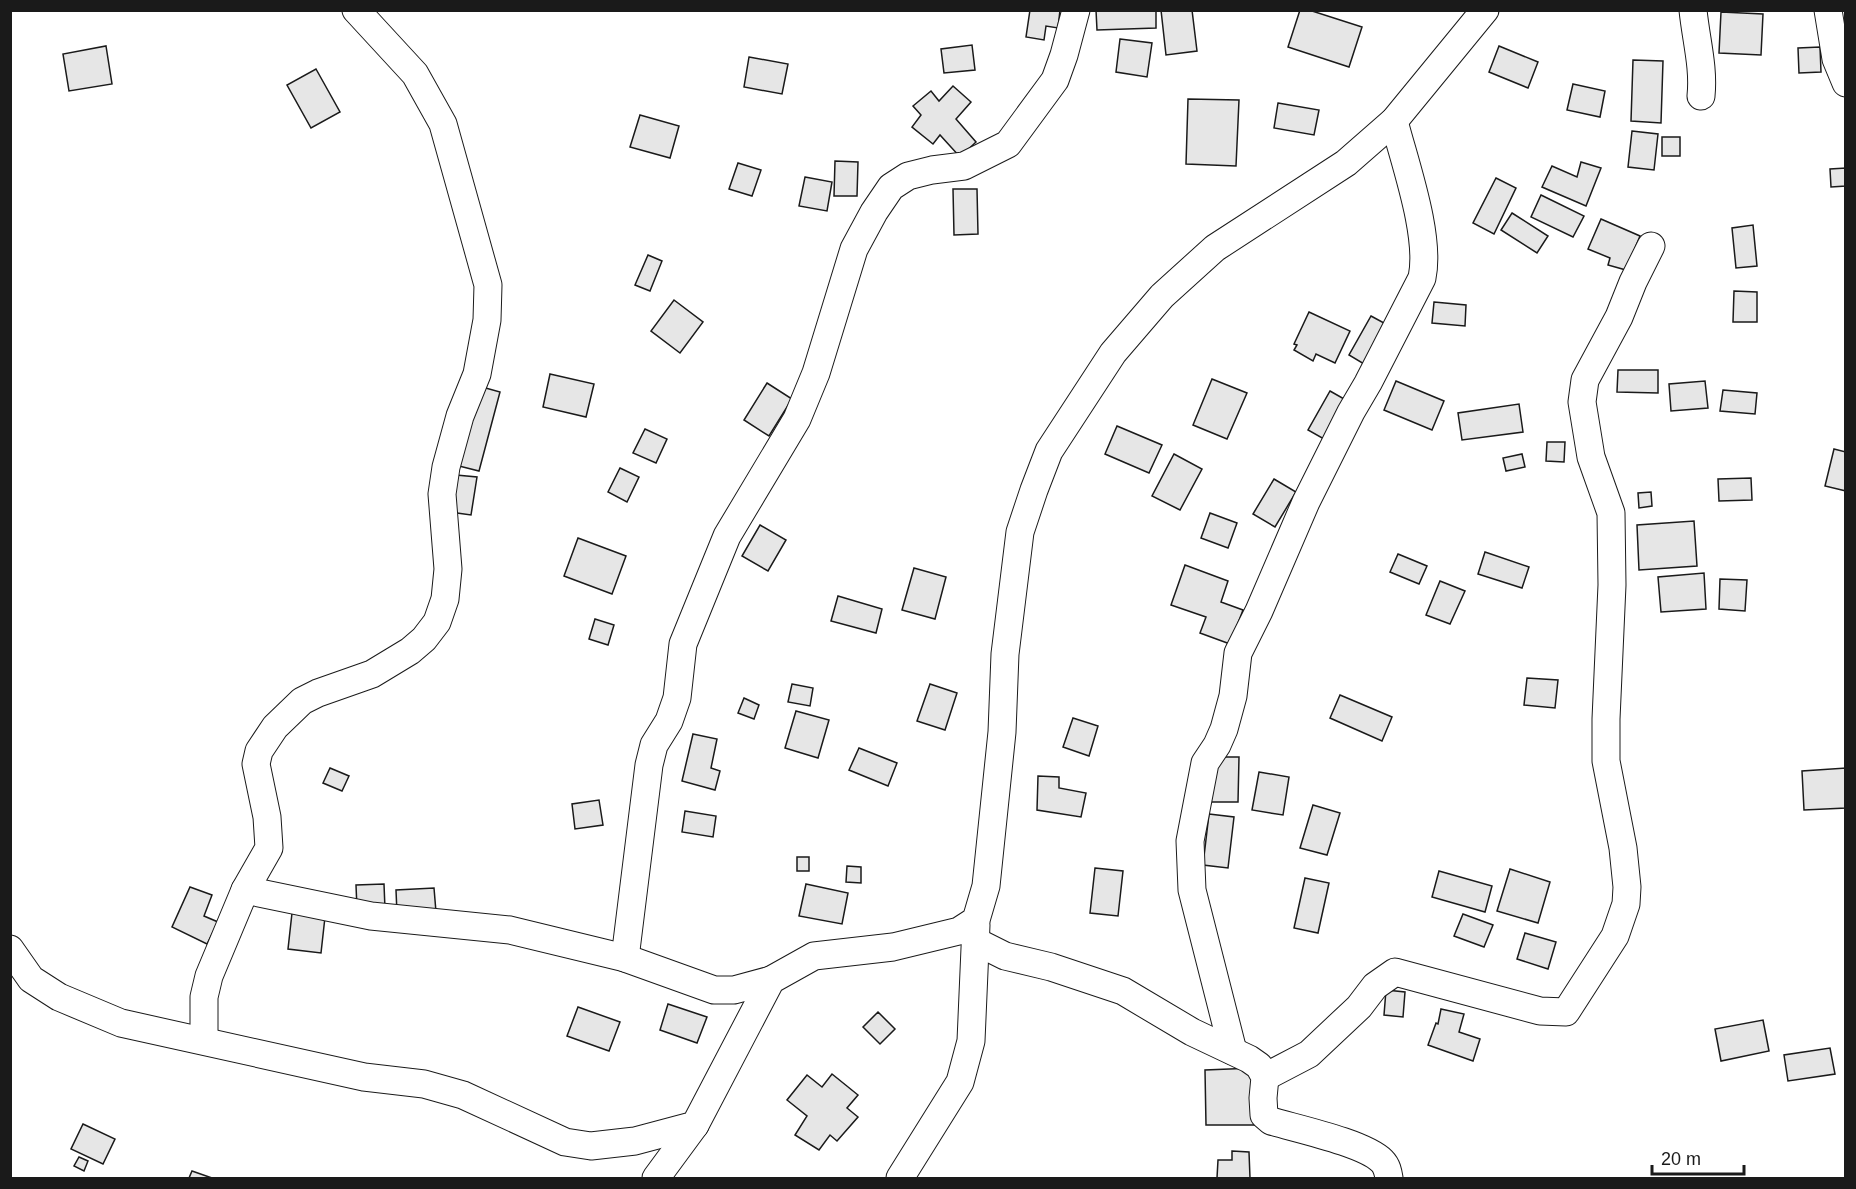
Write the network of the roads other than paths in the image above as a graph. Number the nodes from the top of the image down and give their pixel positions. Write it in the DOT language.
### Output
graph roads {
  1 [pos="356,10"];
  2 [pos="1076,10"];
  3 [pos="1485,10"];
  4 [pos="1693,10"];
  5 [pos="1828,10"];
  6 [pos="1845,83"];
  7 [pos="1701,96"];
  8 [pos="1394,121"];
  9 [pos="1651,246"];
  10 [pos="245,891"];
  11 [pos="976,931"];
  12 [pos="12,956"];
  13 [pos="625,958"];
  14 [pos="771,980"];
  15 [pos="204,1040"];
  16 [pos="1233,1051"];
  17 [pos="1265,1077"];
  18 [pos="695,1125"];
  19 [pos="656,1179"];
  20 [pos="900,1179"];
  21 [pos="1389,1179"];
  1 -- 10 [label="street"];
  2 -- 13 [label="street"];
  3 -- 8 [label="street"];
  4 -- 7 [label="street"];
  5 -- 6 [label="street"];
  8 -- 11 [label="street"];
  8 -- 16 [label="street"];
  9 -- 17 [label="street"];
  10 -- 13 [label="street"];
  10 -- 15 [label="street"];
  11 -- 14 [label="street"];
  11 -- 16 [label="street"];
  11 -- 20 [label="street"];
  12 -- 15 [label="street"];
  13 -- 14 [label="street"];
  14 -- 18 [label="street"];
  15 -- 18 [label="street"];
  16 -- 17 [label="street"];
  17 -- 21 [label="street"];
  18 -- 19 [label="street"];
}
